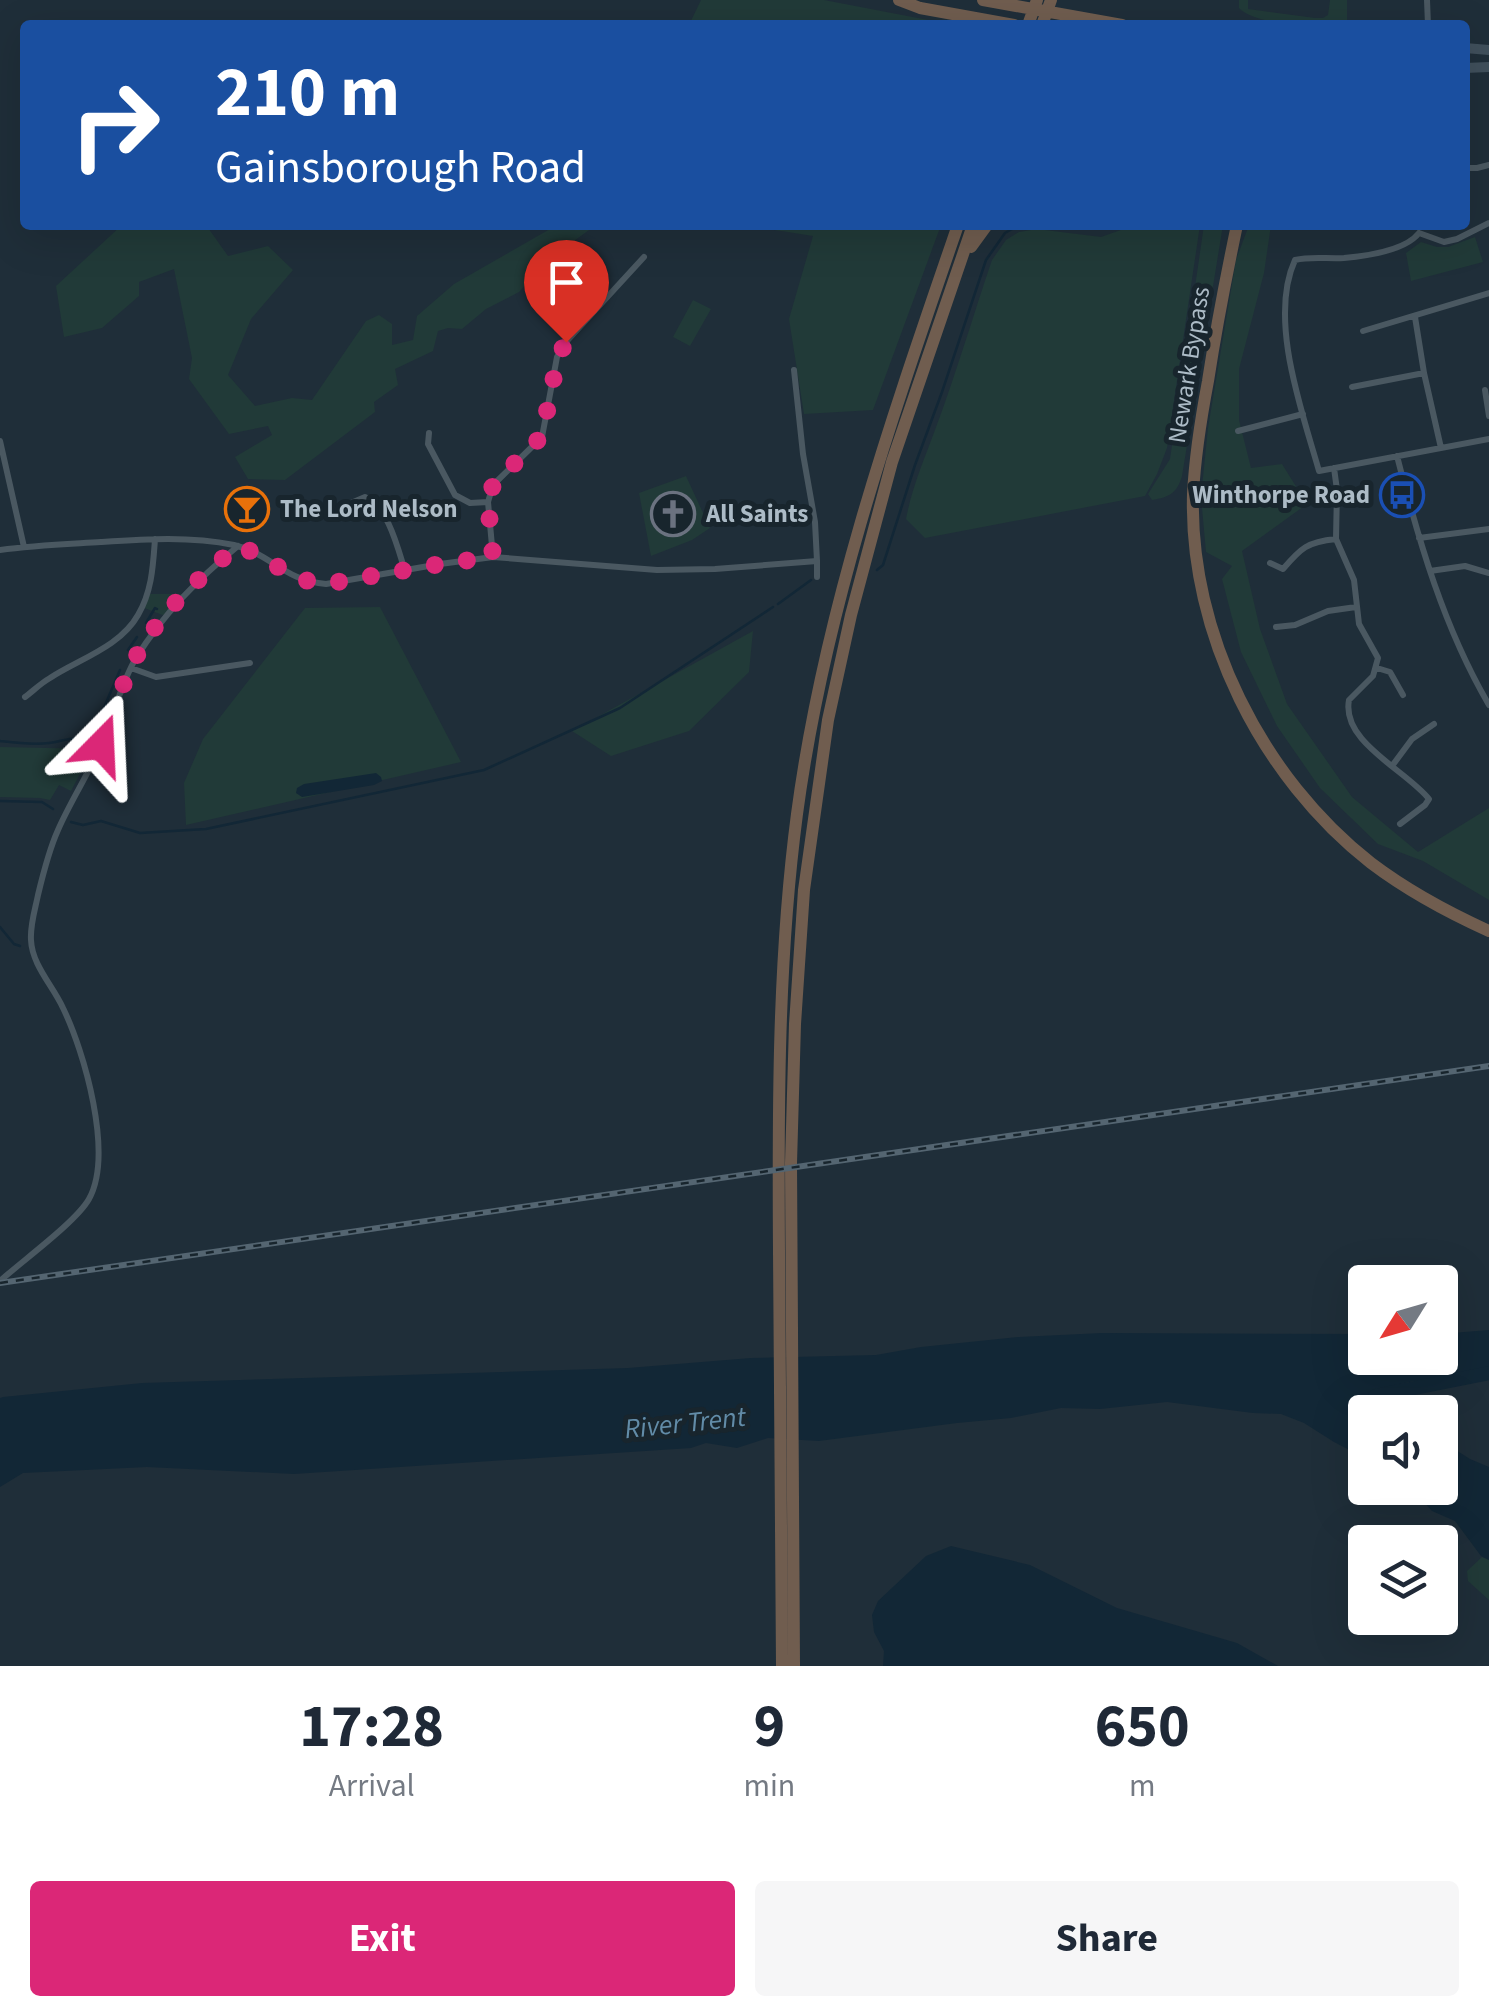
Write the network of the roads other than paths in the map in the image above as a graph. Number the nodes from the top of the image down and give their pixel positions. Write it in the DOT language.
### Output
graph roads {
  1 [pos="900,0"];
  2 [pos="983,0"];
  3 [pos="1051,0"];
  4 [pos="985,20"];
  5 [pos="1036,20"];
  6 [pos="1096,20"];
  7 [pos="1489,223"];
  8 [pos="956,230"];
  9 [pos="971,230"];
  10 [pos="984,230"];
  11 [pos="1236,230"];
  12 [pos="1418,230"];
  13 [pos="1421,230"];
  14 [pos="644,257"];
  15 [pos="954,280"];
  16 [pos="1489,293"];
  17 [pos="1414,316"];
  18 [pos="1363,331"];
  19 [pos="794,370"];
  20 [pos="1424,373"];
  21 [pos="1352,388"];
  22 [pos="1484,390"];
  23 [pos="1303,414"];
  24 [pos="1489,416"];
  25 [pos="1262,424"];
  26 [pos="1238,431"];
  27 [pos="429,434"];
  28 [pos="1265,436"];
  29 [pos="1489,439"];
  30 [pos="0,441"];
  31 [pos="1441,448"];
  32 [pos="1397,456"];
  33 [pos="1334,468"];
  34 [pos="350,502"];
  35 [pos="488,502"];
  36 [pos="1489,529"];
  37 [pos="1419,538"];
  38 [pos="155,539"];
  39 [pos="1336,539"];
  40 [pos="24,546"];
  41 [pos="238,546"];
  42 [pos="0,550"];
  43 [pos="493,557"];
  44 [pos="817,561"];
  45 [pos="1270,562"];
  46 [pos="405,571"];
  47 [pos="1430,571"];
  48 [pos="1489,573"];
  49 [pos="816,577"];
  50 [pos="1356,607"];
  51 [pos="844,613"];
  52 [pos="1276,627"];
  53 [pos="250,663"];
  54 [pos="131,668"];
  55 [pos="1377,668"];
  56 [pos="1403,695"];
  57 [pos="25,697"];
  58 [pos="1489,705"];
  59 [pos="1434,724"];
  60 [pos="1392,766"];
  61 [pos="1400,824"];
  62 [pos="1489,931"];
  63 [pos="0,1280"];
  64 [pos="788,1662"];
  1 -- 4 [label="highway"];
  2 -- 6 [label="highway"];
  3 -- 5 [label="highway"];
  7 -- 13 [label="street"];
  8 -- 51 [label="highway"];
  9 -- 15 [label="highway"];
  10 -- 15 [label="highway"];
  11 -- 62 [label="highway, Newark Bypass"];
  12 -- 23 [label="street"];
  14 -- 35 [label="street"];
  15 -- 51 [label="highway"];
  16 -- 17 [label="street"];
  17 -- 18 [label="street"];
  17 -- 20 [label="street"];
  19 -- 44 [label="street"];
  20 -- 21 [label="street"];
  20 -- 31 [label="street"];
  22 -- 24 [label="street"];
  23 -- 25 [label="street"];
  23 -- 33 [label="street"];
  25 -- 26 [label="street"];
  25 -- 28 [label="street"];
  27 -- 35 [label="street"];
  29 -- 31 [label="street"];
  30 -- 40 [label="street"];
  31 -- 32 [label="street"];
  32 -- 33 [label="street"];
  32 -- 37 [label="street"];
  33 -- 39 [label="street"];
  34 -- 46 [label="street"];
  35 -- 43 [label="street"];
  36 -- 37 [label="street"];
  37 -- 47 [label="street"];
  38 -- 40 [label="street"];
  38 -- 41 [label="street"];
  38 -- 57 [label="street"];
  39 -- 45 [label="street"];
  39 -- 50 [label="street"];
  40 -- 42 [label="street"];
  41 -- 46 [label="street"];
  41 -- 54 [label="street"];
  43 -- 44 [label="street"];
  43 -- 46 [label="street"];
  44 -- 49 [label="street"];
  47 -- 48 [label="street"];
  47 -- 58 [label="street"];
  50 -- 52 [label="street"];
  50 -- 55 [label="street"];
  51 -- 64 [label="highway"];
  53 -- 54 [label="street"];
  54 -- 63 [label="street"];
  55 -- 56 [label="street"];
  55 -- 60 [label="street"];
  59 -- 60 [label="street"];
  60 -- 61 [label="street"];
}
